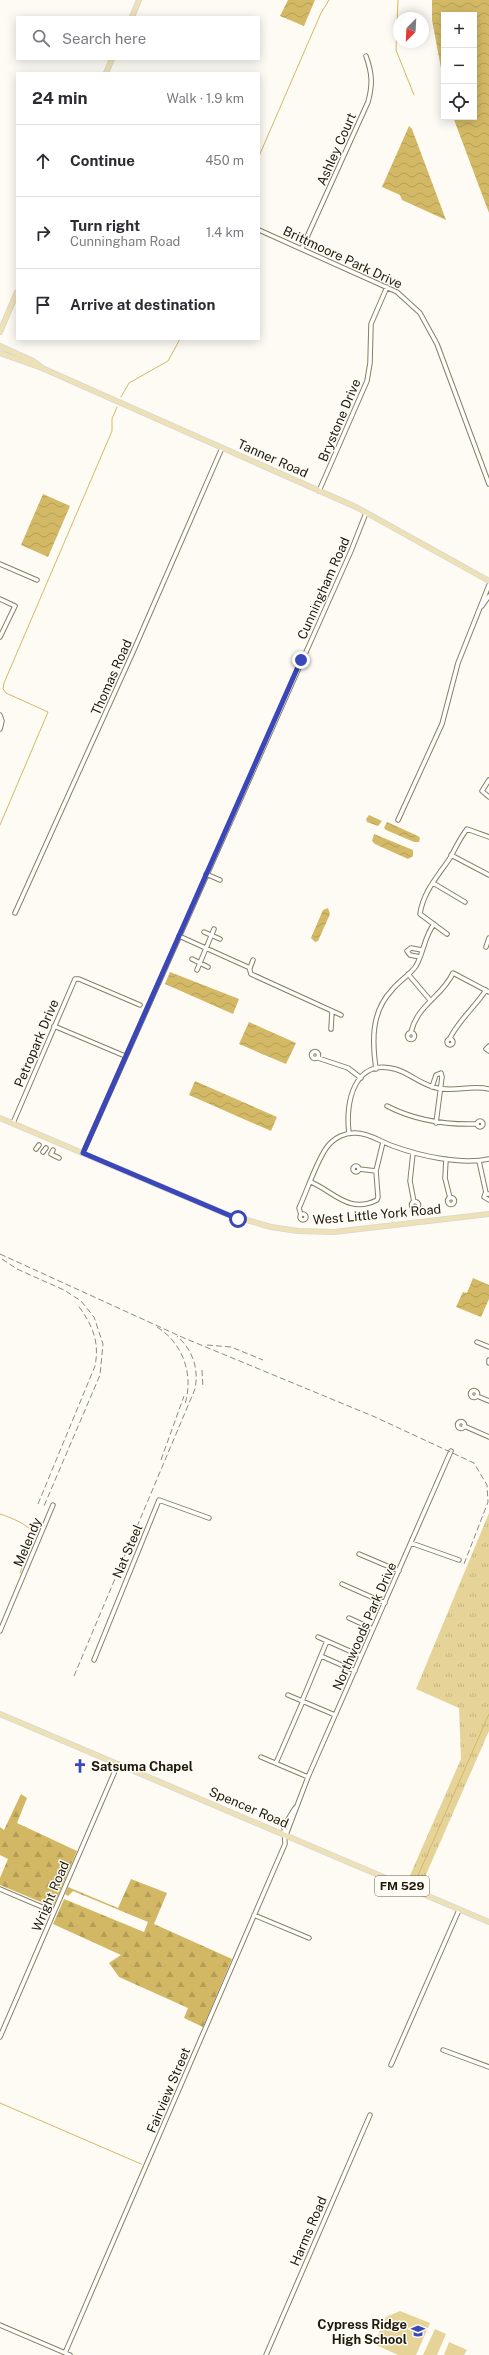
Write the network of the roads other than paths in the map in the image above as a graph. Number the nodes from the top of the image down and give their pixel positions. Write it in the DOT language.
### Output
graph roads {
  1 [pos="139,0"];
  2 [pos="132,16"];
  3 [pos="366,56"];
  4 [pos="112,60"];
  5 [pos="106,72"];
  6 [pos="260,230"];
  7 [pos="302,248"];
  8 [pos="388,287"];
  9 [pos="16,294"];
  10 [pos="0,332"];
  11 [pos="0,346"];
  12 [pos="0,353"];
  13 [pos="42,368"];
  14 [pos="222,448"];
  15 [pos="489,484"];
  16 [pos="319,491"];
  17 [pos="366,513"];
  18 [pos="0,564"];
  19 [pos="37,580"];
  20 [pos="489,581"];
  21 [pos="489,585"];
  22 [pos="489,596"];
  23 [pos="0,599"];
  24 [pos="482,607"];
  25 [pos="0,637"];
  26 [pos="292,670"];
  27 [pos="296,673"];
  28 [pos="1,717"];
  29 [pos="0,729"];
  30 [pos="489,780"];
  31 [pos="489,797"];
  32 [pos="398,820"];
  33 [pos="489,837"];
  34 [pos="451,855"];
  35 [pos="206,874"];
  36 [pos="489,875"];
  37 [pos="220,880"];
  38 [pos="433,883"];
  39 [pos="464,902"];
  40 [pos="15,913"];
  41 [pos="434,924"];
  42 [pos="214,929"];
  43 [pos="204,932"];
  44 [pos="447,934"];
  45 [pos="212,935"];
  46 [pos="179,936"];
  47 [pos="489,938"];
  48 [pos="220,939"];
  49 [pos="486,947"];
  50 [pos="206,948"];
  51 [pos="422,950"];
  52 [pos="420,957"];
  53 [pos="192,959"];
  54 [pos="253,960"];
  55 [pos="200,963"];
  56 [pos="208,967"];
  57 [pos="248,967"];
  58 [pos="197,970"];
  59 [pos="408,974"];
  60 [pos="488,991"];
  61 [pos="430,1000"];
  62 [pos="140,1005"];
  63 [pos="332,1011"];
  64 [pos="341,1015"];
  65 [pos="54,1026"];
  66 [pos="331,1029"];
  67 [pos="411,1032"];
  68 [pos="450,1038"];
  69 [pos="489,1046"];
  70 [pos="489,1051"];
  71 [pos="125,1056"];
  72 [pos="318,1058"];
  73 [pos="376,1069"];
  74 [pos="361,1078"];
  75 [pos="432,1087"];
  76 [pos="440,1089"];
  77 [pos="489,1089"];
  78 [pos="387,1106"];
  79 [pos="0,1118"];
  80 [pos="436,1122"];
  81 [pos="13,1124"];
  82 [pos="477,1124"];
  83 [pos="349,1133"];
  84 [pos="383,1142"];
  85 [pos="39,1144"];
  86 [pos="46,1148"];
  87 [pos="36,1149"];
  88 [pos="53,1150"];
  89 [pos="43,1152"];
  90 [pos="83,1153"];
  91 [pos="413,1153"];
  92 [pos="59,1158"];
  93 [pos="446,1159"];
  94 [pos="489,1159"];
  95 [pos="479,1161"];
  96 [pos="359,1169"];
  97 [pos="376,1171"];
  98 [pos="311,1182"];
  99 [pos="488,1194"];
  100 [pos="450,1198"];
  101 [pos="489,1200"];
  102 [pos="414,1202"];
  103 [pos="489,1214"];
  104 [pos="301,1215"];
  105 [pos="477,1342"];
  106 [pos="489,1347"];
  107 [pos="477,1396"];
  108 [pos="489,1401"];
  109 [pos="464,1426"];
  110 [pos="489,1437"];
  111 [pos="451,1451"];
  112 [pos="53,1505"];
  113 [pos="210,1518"];
  114 [pos="411,1543"];
  115 [pos="358,1554"];
  116 [pos="459,1560"];
  117 [pos="399,1571"];
  118 [pos="342,1584"];
  119 [pos="385,1603"];
  120 [pos="349,1618"];
  121 [pos="373,1629"];
  122 [pos="0,1631"];
  123 [pos="318,1637"];
  124 [pos="327,1641"];
  125 [pos="321,1656"];
  126 [pos="362,1656"];
  127 [pos="94,1660"];
  128 [pos="355,1671"];
  129 [pos="288,1695"];
  130 [pos="303,1701"];
  131 [pos="0,1714"];
  132 [pos="336,1715"];
  133 [pos="261,1757"];
  134 [pos="276,1763"];
  135 [pos="118,1764"];
  136 [pos="308,1777"];
  137 [pos="286,1835"];
  138 [pos="0,1889"];
  139 [pos="459,1910"];
  140 [pos="54,1912"];
  141 [pos="254,1915"];
  142 [pos="489,1916"];
  143 [pos="488,1922"];
  144 [pos="309,1938"];
  145 [pos="0,2037"];
  146 [pos="443,2050"];
  147 [pos="391,2065"];
  148 [pos="489,2067"];
  149 [pos="370,2115"];
  150 [pos="0,2325"];
  151 [pos="65,2353"];
  152 [pos="70,2355"];
  153 [pos="266,2355"];
  1 -- 2 [label="main road"];
  3 -- 7 [label="street, Ashley Court"];
  4 -- 5 [label="main road"];
  6 -- 7 [label="street, Brittmoore Park Drive"];
  7 -- 8 [label="street, Brittmoore Park Drive"];
  8 -- 15 [label="street, Brittmoore Park Drive"];
  8 -- 16 [label="street, Brystone Drive"];
  9 -- 10 [label="main road"];
  11 -- 13 [label="main road, Tanner Road"];
  12 -- 13 [label="main road, Tanner Road"];
  13 -- 14 [label="main road, Tanner Road"];
  14 -- 16 [label="main road, Tanner Road"];
  14 -- 40 [label="street, Thomas Road"];
  16 -- 17 [label="main road, Tanner Road"];
  17 -- 20 [label="main road, Tanner Road"];
  17 -- 27 [label="street, Cunningham Road"];
  18 -- 19 [label="street"];
  21 -- 24 [label="street"];
  22 -- 24 [label="street"];
  23 -- 25 [label="street"];
  24 -- 32 [label="street"];
  26 -- 27 [label="street"];
  27 -- 35 [label="street, Cunningham Road"];
  28 -- 29 [label="street"];
  30 -- 31 [label="street"];
  33 -- 34 [label="street"];
  34 -- 36 [label="street"];
  34 -- 38 [label="street"];
  35 -- 37 [label="street"];
  35 -- 46 [label="street, Cunningham Road"];
  38 -- 39 [label="street"];
  38 -- 41 [label="street"];
  41 -- 44 [label="street"];
  41 -- 51 [label="street"];
  42 -- 45 [label="street"];
  43 -- 45 [label="street"];
  45 -- 48 [label="street"];
  45 -- 50 [label="street"];
  46 -- 50 [label="street"];
  46 -- 71 [label="street, Cunningham Road"];
  47 -- 49 [label="street"];
  50 -- 55 [label="street"];
  50 -- 57 [label="street"];
  51 -- 52 [label="street"];
  51 -- 52 [label="street"];
  52 -- 59 [label="street"];
  53 -- 55 [label="street"];
  54 -- 57 [label="street"];
  55 -- 56 [label="street"];
  55 -- 58 [label="street"];
  57 -- 63 [label="street"];
  59 -- 61 [label="street"];
  59 -- 73 [label="street"];
  60 -- 61 [label="street"];
  60 -- 68 [label="street"];
  61 -- 67 [label="street"];
  62 -- 65 [label="street, Petropark Drive"];
  63 -- 64 [label="street"];
  63 -- 66 [label="street"];
  65 -- 71 [label="street"];
  65 -- 81 [label="street, Petropark Drive"];
  69 -- 70 [label="street"];
  71 -- 90 [label="street, Cunningham Road"];
  72 -- 74 [label="street"];
  73 -- 74 [label="street"];
  73 -- 75 [label="street"];
  74 -- 83 [label="street"];
  75 -- 76 [label="street"];
  75 -- 76 [label="street"];
  76 -- 77 [label="street"];
  76 -- 80 [label="street"];
  78 -- 80 [label="street"];
  79 -- 81 [label="main road, West Little York Road"];
  80 -- 82 [label="street"];
  81 -- 90 [label="main road, West Little York Road"];
  83 -- 84 [label="street"];
  83 -- 98 [label="street"];
  84 -- 91 [label="street"];
  84 -- 97 [label="street"];
  85 -- 87 [label="street"];
  86 -- 89 [label="street"];
  88 -- 92 [label="street"];
  90 -- 103 [label="main road, West Little York Road"];
  91 -- 93 [label="street"];
  91 -- 102 [label="street"];
  93 -- 95 [label="street"];
  93 -- 100 [label="street"];
  94 -- 95 [label="street"];
  95 -- 99 [label="street"];
  96 -- 97 [label="street"];
  97 -- 98 [label="street"];
  98 -- 104 [label="street"];
  99 -- 101 [label="street"];
  105 -- 106 [label="street"];
  107 -- 108 [label="street"];
  109 -- 110 [label="street"];
  111 -- 114 [label="street, Northwoods Park Drive"];
  112 -- 122 [label="street, Melendy"];
  113 -- 127 [label="street, Nat Steel"];
  114 -- 116 [label="street"];
  114 -- 117 [label="street, Northwoods Park Drive"];
  115 -- 117 [label="street"];
  117 -- 119 [label="street, Northwoods Park Drive"];
  118 -- 119 [label="street"];
  119 -- 121 [label="street, Northwoods Park Drive"];
  120 -- 121 [label="street"];
  121 -- 126 [label="street, Northwoods Park Drive"];
  123 -- 124 [label="street"];
  124 -- 125 [label="street"];
  124 -- 126 [label="street"];
  125 -- 128 [label="street"];
  125 -- 130 [label="street"];
  126 -- 128 [label="street, Northwoods Park Drive"];
  128 -- 132 [label="street, Northwoods Park Drive"];
  129 -- 130 [label="street"];
  130 -- 132 [label="street"];
  130 -- 134 [label="street"];
  131 -- 135 [label="main road, Spencer Road / FM 529"];
  132 -- 136 [label="street, Northwoods Park Drive"];
  133 -- 134 [label="street"];
  134 -- 136 [label="street"];
  135 -- 137 [label="main road, Spencer Road / FM 529"];
  135 -- 140 [label="street, Wright Road"];
  136 -- 137 [label="street, Northwoods Park Drive"];
  137 -- 139 [label="main road, Spencer Road / FM 529"];
  137 -- 141 [label="street, Fairview Street"];
  138 -- 140 [label="street"];
  139 -- 143 [label="main road, Spencer Road / FM 529"];
  139 -- 147 [label="street"];
  140 -- 145 [label="street, Wright Road"];
  141 -- 144 [label="street"];
  141 -- 151 [label="street, Fairview Street"];
  142 -- 143 [label="street"];
  146 -- 148 [label="street"];
  149 -- 153 [label="street, Harms Road"];
  150 -- 151 [label="street"];
  151 -- 152 [label="street"];
}
